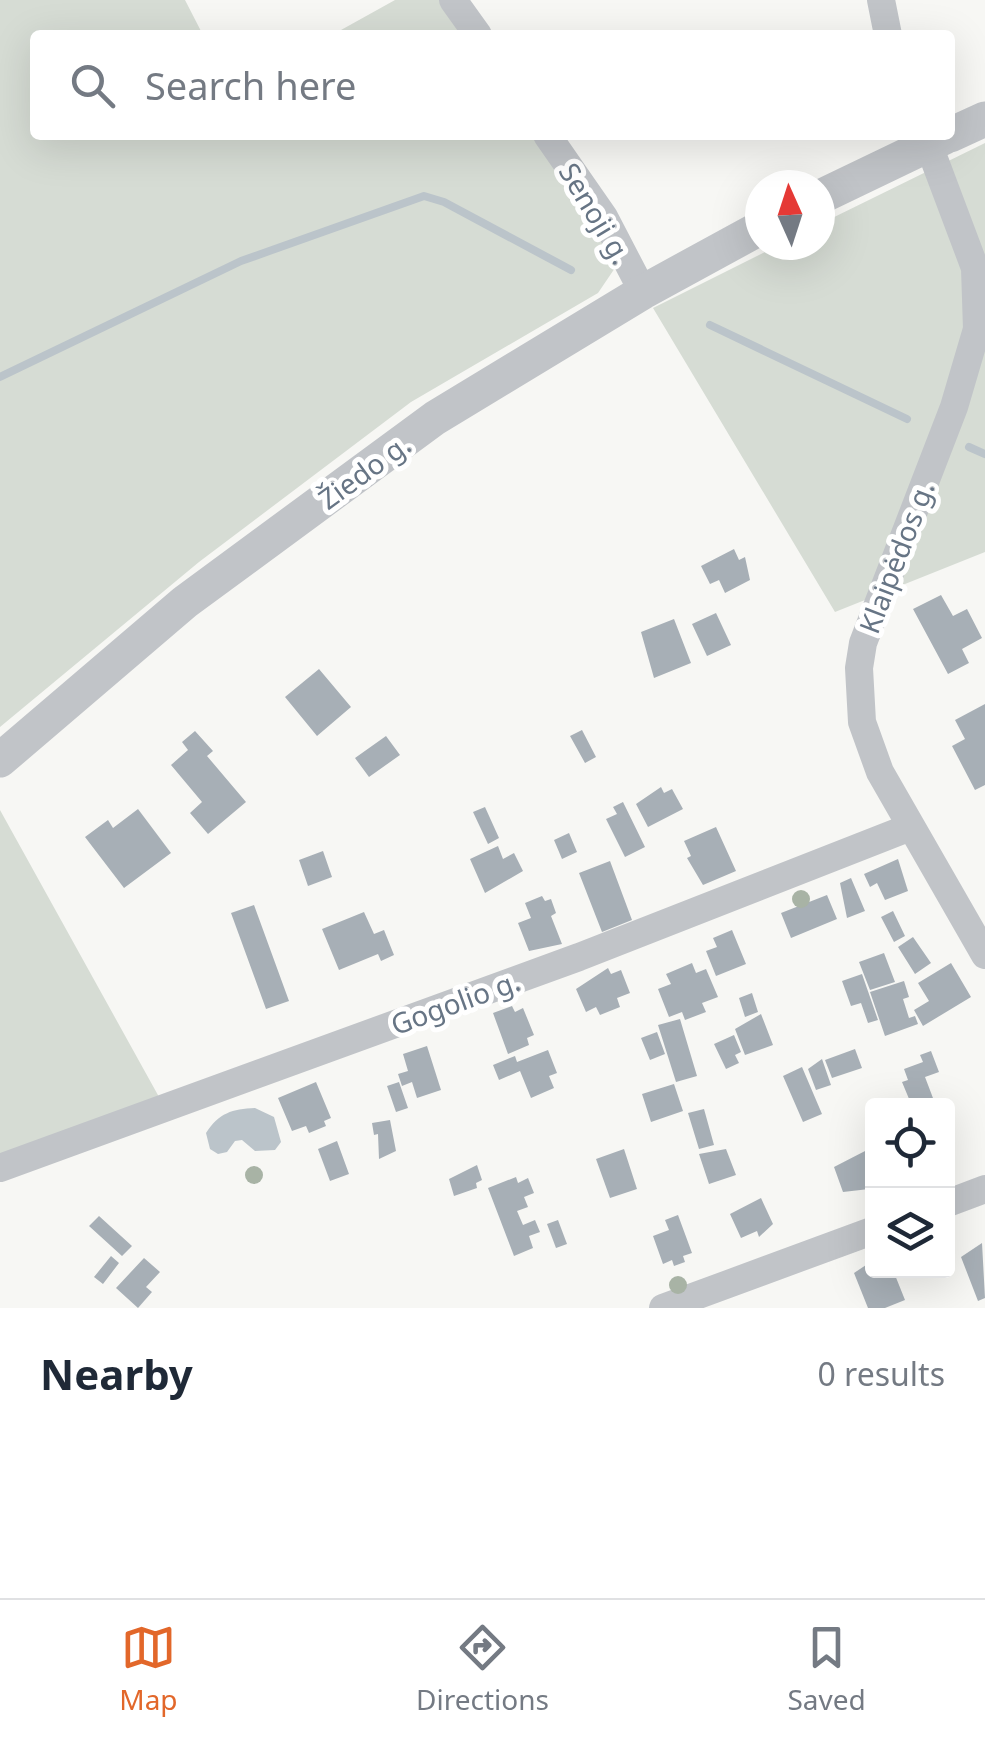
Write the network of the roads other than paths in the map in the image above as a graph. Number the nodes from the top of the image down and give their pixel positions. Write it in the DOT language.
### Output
graph roads {
  1 [pos="453,0"];
  2 [pos="882,0"];
  3 [pos="474,30"];
  4 [pos="887,30"];
  5 [pos="985,119"];
  6 [pos="955,130"];
  7 [pos="550,140"];
  8 [pos="932,140"];
  9 [pos="939,140"];
  10 [pos="835,189"];
  11 [pos="745,236"];
  12 [pos="643,292"];
  13 [pos="0,760"];
  14 [pos="908,828"];
  15 [pos="985,955"];
  16 [pos="0,1168"];
  17 [pos="985,1189"];
  18 [pos="955,1200"];
  19 [pos="865,1233"];
  20 [pos="663,1308"];
  1 -- 3 [label="street"];
  2 -- 4 [label="street"];
  5 -- 6 [label="street"];
  7 -- 12 [label="street, Senoji g."];
  8 -- 10 [label="street"];
  9 -- 14 [label="street, Klaipėdos g."];
  11 -- 12 [label="street, Žiedo g."];
  12 -- 13 [label="street, Žiedo g."];
  14 -- 15 [label="street, Klaipėdos g."];
  14 -- 16 [label="street, Gogolio g."];
  17 -- 18 [label="street"];
  19 -- 20 [label="street"];
}
